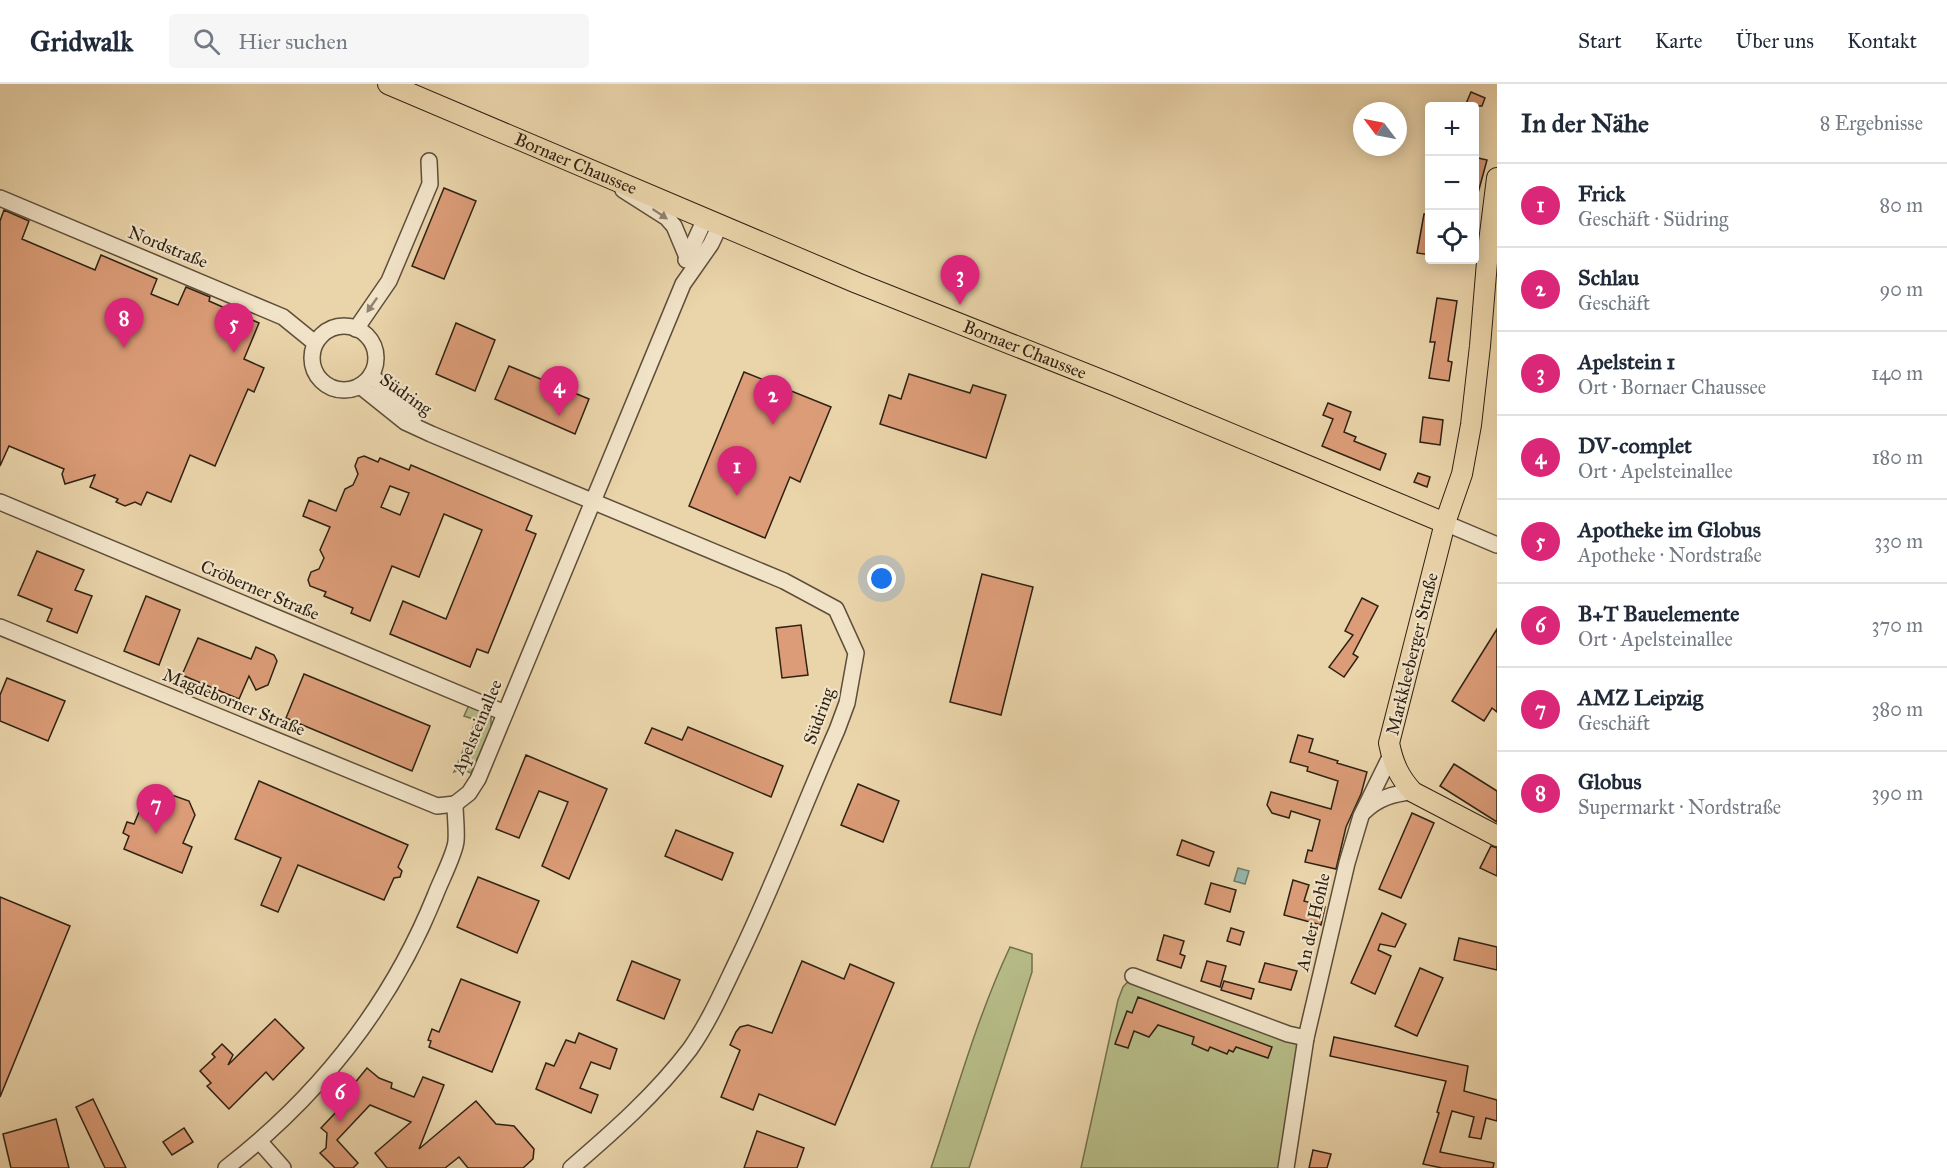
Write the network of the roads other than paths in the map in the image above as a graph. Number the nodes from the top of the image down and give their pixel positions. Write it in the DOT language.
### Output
graph roads {
  1 [pos="388,84"];
  2 [pos="429,161"];
  3 [pos="593,170"];
  4 [pos="1497,178"];
  5 [pos="0,198"];
  6 [pos="712,222"];
  7 [pos="687,256"];
  8 [pos="683,284"];
  9 [pos="356,328"];
  10 [pos="315,343"];
  11 [pos="366,380"];
  12 [pos="0,502"];
  13 [pos="592,502"];
  14 [pos="1445,523"];
  15 [pos="1497,545"];
  16 [pos="0,627"];
  17 [pos="505,713"];
  18 [pos="1391,755"];
  19 [pos="1413,792"];
  20 [pos="455,804"];
  21 [pos="1361,816"];
  22 [pos="1497,836"];
  23 [pos="1133,976"];
  24 [pos="1305,1038"];
  25 [pos="260,1142"];
  26 [pos="226,1168"];
  27 [pos="283,1168"];
  28 [pos="571,1168"];
  29 [pos="1286,1168"];
  1 -- 3 [label="main road, Bornaer Chaussee"];
  2 -- 9 [label="street, one-way"];
  3 -- 6 [label="main road, Bornaer Chaussee"];
  3 -- 7 [label="street, one-way"];
  4 -- 14 [label="main road, Markkleeberger Straße"];
  5 -- 10 [label="street, Nordstraße"];
  6 -- 7 [label="street, Apelsteinallee"];
  6 -- 8 [label="street, Apelsteinallee"];
  6 -- 14 [label="main road, Bornaer Chaussee"];
  7 -- 8 [label="street, Apelsteinallee"];
  8 -- 13 [label="street, Apelsteinallee"];
  9 -- 10 [label="street"];
  9 -- 11 [label="street"];
  10 -- 11 [label="street"];
  11 -- 13 [label="street, Südring"];
  12 -- 17 [label="street, Cröberner Straße"];
  13 -- 17 [label="street, Apelsteinallee"];
  13 -- 28 [label="street, Südring"];
  14 -- 15 [label="street, Bornaer Chaussee"];
  14 -- 18 [label="main road, Markkleeberger Straße"];
  16 -- 20 [label="street, Magdeborner Straße"];
  17 -- 20 [label="street, Apelsteinallee"];
  18 -- 19 [label="main road, Markkleeberger Straße"];
  18 -- 21 [label="street, An der Hohle"];
  19 -- 21 [label="street"];
  19 -- 22 [label="main road, Markkleeberger Straße"];
  20 -- 25 [label="street"];
  21 -- 24 [label="street, An der Hohle"];
  23 -- 24 [label="street"];
  24 -- 29 [label="street, An der Hohle"];
  25 -- 26 [label="street"];
  25 -- 27 [label="street"];
}
